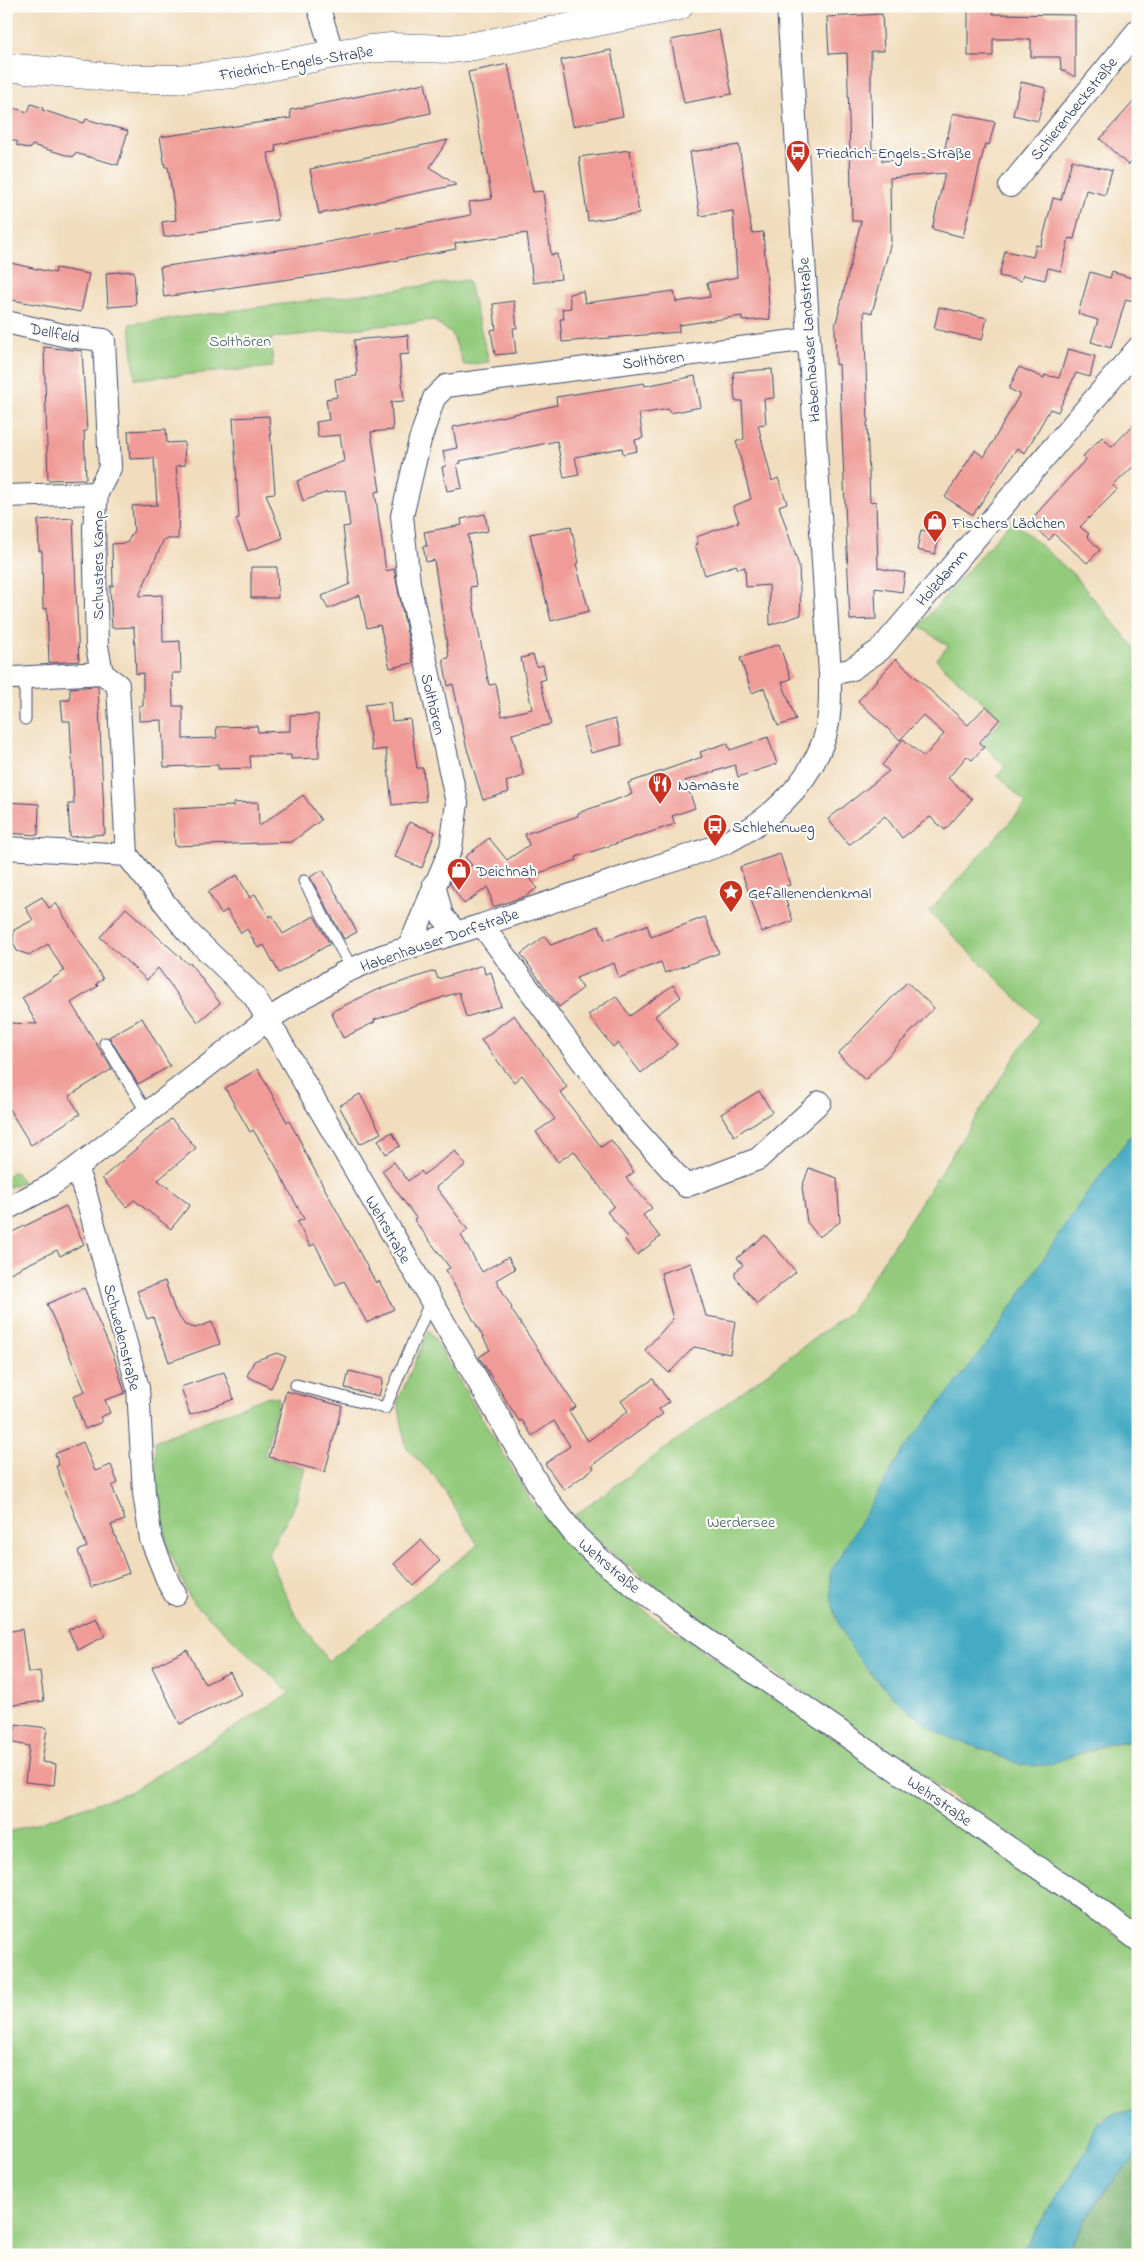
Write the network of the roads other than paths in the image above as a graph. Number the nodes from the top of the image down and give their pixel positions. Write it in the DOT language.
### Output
graph roads {
  1 [pos="318,6"];
  2 [pos="680,6"];
  3 [pos="788,6"];
  4 [pos="1138,30"];
  5 [pos="6,50"];
  6 [pos="333,54"];
  7 [pos="6,66"];
  8 [pos="59,70"];
  9 [pos="1010,186"];
  10 [pos="6,322"];
  11 [pos="808,339"];
  12 [pos="104,340"];
  13 [pos="1138,348"];
  14 [pos="97,493"];
  15 [pos="6,496"];
  16 [pos="102,673"];
  17 [pos="830,674"];
  18 [pos="20,677"];
  19 [pos="25,719"];
  20 [pos="6,848"];
  21 [pos="127,855"];
  22 [pos="304,881"];
  23 [pos="434,884"];
  24 [pos="482,925"];
  25 [pos="456,933"];
  26 [pos="409,947"];
  27 [pos="352,969"];
  28 [pos="267,1020"];
  29 [pos="105,1043"];
  30 [pos="820,1102"];
  31 [pos="147,1113"];
  32 [pos="76,1168"];
  33 [pos="6,1209"];
  34 [pos="431,1300"];
  35 [pos="296,1385"];
  36 [pos="175,1594"];
  37 [pos="1138,1940"];
  1 -- 6 [label="street"];
  2 -- 6 [label="street, Friedrich-Engels-Straße"];
  3 -- 11 [label="street, Habenhauser Landstraße"];
  4 -- 9 [label="street, Schierenbeckstraße"];
  5 -- 8 [label="street, Friedrich-Engels-Straße"];
  6 -- 8 [label="street, Friedrich-Engels-Straße"];
  7 -- 8 [label="street, Friedrich-Engels-Straße"];
  10 -- 12 [label="street, Dellfeld"];
  11 -- 17 [label="street, Habenhauser Landstraße"];
  11 -- 23 [label="street, Solthören"];
  12 -- 14 [label="street, Schusters Kamp"];
  13 -- 17 [label="street, Holzdamm"];
  14 -- 15 [label="street"];
  14 -- 16 [label="street, Schusters Kamp"];
  16 -- 18 [label="street"];
  16 -- 21 [label="street"];
  17 -- 24 [label="street, Habenhauser Dorfstraße"];
  18 -- 19 [label="lane"];
  20 -- 21 [label="street"];
  21 -- 28 [label="street, Wehrstraße"];
  22 -- 27 [label="lane"];
  23 -- 25 [label="street"];
  23 -- 26 [label="street, Solthören"];
  24 -- 25 [label="street, Habenhauser Dorfstraße"];
  24 -- 30 [label="street"];
  25 -- 26 [label="street, Habenhauser Dorfstraße"];
  26 -- 27 [label="street, Habenhauser Dorfstraße"];
  27 -- 28 [label="street, Habenhauser Dorfstraße"];
  28 -- 31 [label="street, Habenhauser Dorfstraße"];
  28 -- 34 [label="street, Wehrstraße"];
  29 -- 31 [label="lane"];
  31 -- 32 [label="street, Habenhauser Dorfstraße"];
  32 -- 33 [label="street, Habenhauser Dorfstraße"];
  32 -- 36 [label="street, Schwedenstraße"];
  34 -- 35 [label="lane"];
  34 -- 37 [label="street, Wehrstraße"];
}
